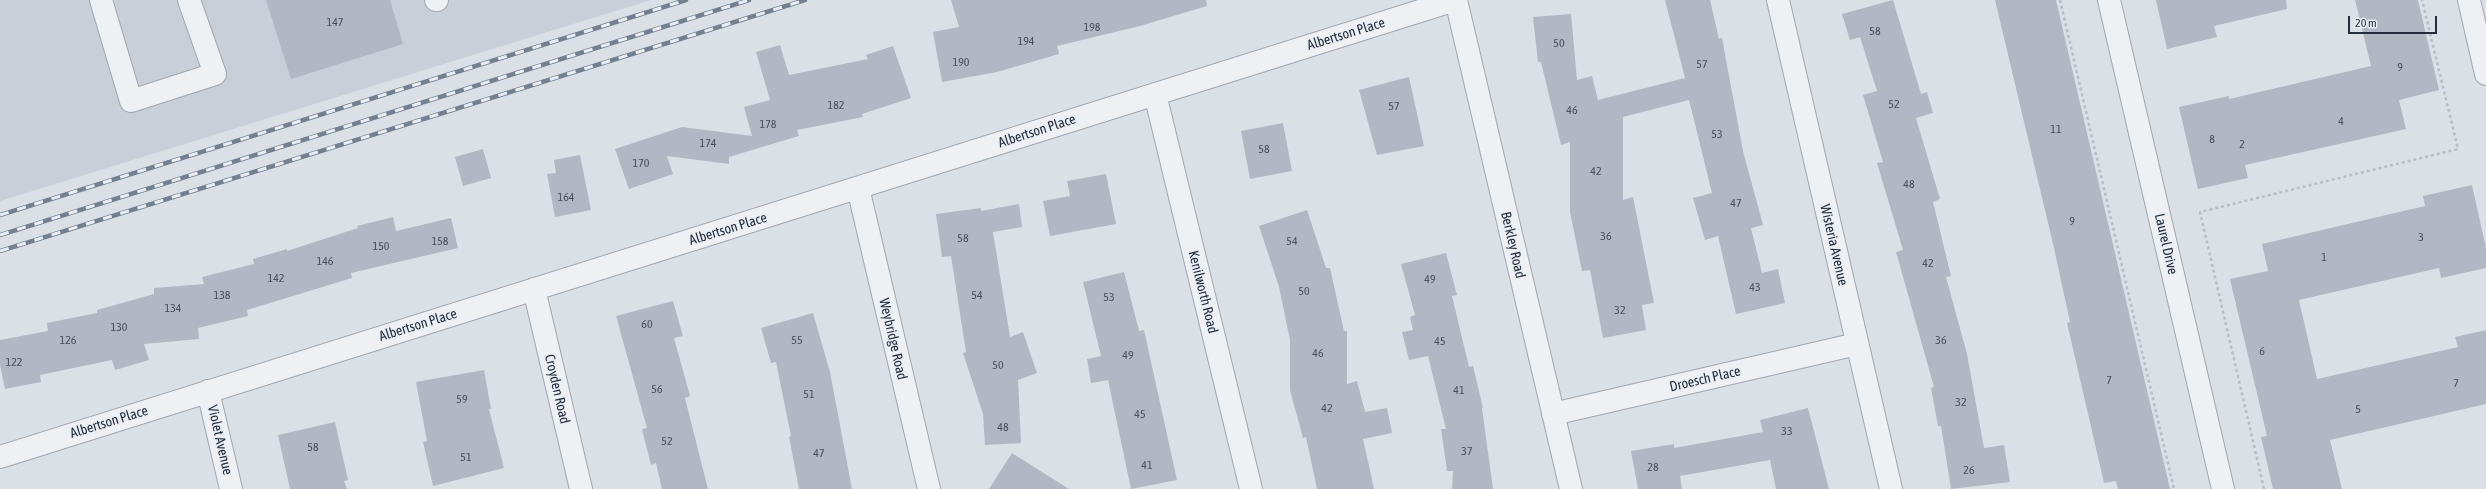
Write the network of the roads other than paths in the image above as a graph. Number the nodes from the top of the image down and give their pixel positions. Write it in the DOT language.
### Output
graph roads {
  1 [pos="102,0"];
  2 [pos="190,0"];
  3 [pos="1456,0"];
  4 [pos="1778,0"];
  5 [pos="2109,0"];
  6 [pos="2469,0"];
  7 [pos="2486,74"];
  8 [pos="1155,94"];
  9 [pos="858,188"];
  10 [pos="534,289"];
  11 [pos="1857,344"];
  12 [pos="208,391"];
  13 [pos="1553,414"];
  14 [pos="0,456"];
  15 [pos="231,489"];
  16 [pos="581,489"];
  17 [pos="929,489"];
  18 [pos="1251,489"];
  19 [pos="1571,489"];
  20 [pos="1891,489"];
  21 [pos="2223,489"];
  1 -- 2 [label="street"];
  3 -- 8 [label="street, Albertson Place"];
  3 -- 13 [label="street, Berkley Road"];
  4 -- 11 [label="street, Wisteria Avenue"];
  5 -- 21 [label="street, Laurel Drive"];
  6 -- 7 [label="street"];
  8 -- 9 [label="street, Albertson Place"];
  8 -- 18 [label="street, Kenilworth Road"];
  9 -- 10 [label="street, Albertson Place"];
  9 -- 17 [label="street, Weybridge Road"];
  10 -- 12 [label="street, Albertson Place"];
  10 -- 16 [label="street, Croyden Road"];
  11 -- 13 [label="street, Droesch Place"];
  11 -- 20 [label="street, Wisteria Avenue"];
  12 -- 14 [label="street, Albertson Place"];
  12 -- 15 [label="street, Violet Avenue"];
  13 -- 19 [label="street, Berkley Road"];
}
